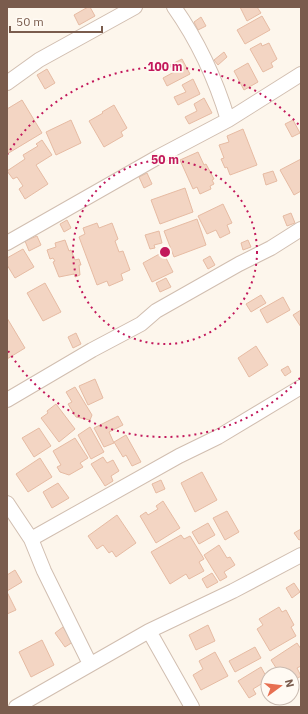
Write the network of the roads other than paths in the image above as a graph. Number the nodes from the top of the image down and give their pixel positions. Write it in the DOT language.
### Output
graph roads {
  1 [pos="135,7"];
  2 [pos="174,7"];
  3 [pos="301,74"];
  4 [pos="7,83"];
  5 [pos="228,120"];
  6 [pos="301,229"];
  7 [pos="7,242"];
  8 [pos="301,387"];
  9 [pos="7,400"];
  10 [pos="7,503"];
  11 [pos="31,539"];
  12 [pos="301,555"];
  13 [pos="149,631"];
  14 [pos="90,664"];
  15 [pos="16,707"];
  16 [pos="192,707"];
  1 -- 4 [label="street"];
  2 -- 5 [label="street"];
  3 -- 5 [label="street"];
  5 -- 7 [label="street"];
  6 -- 9 [label="street"];
  8 -- 11 [label="street"];
  10 -- 11 [label="street"];
  11 -- 14 [label="street"];
  12 -- 13 [label="street"];
  13 -- 14 [label="street"];
  13 -- 16 [label="street"];
  14 -- 15 [label="street"];
}
